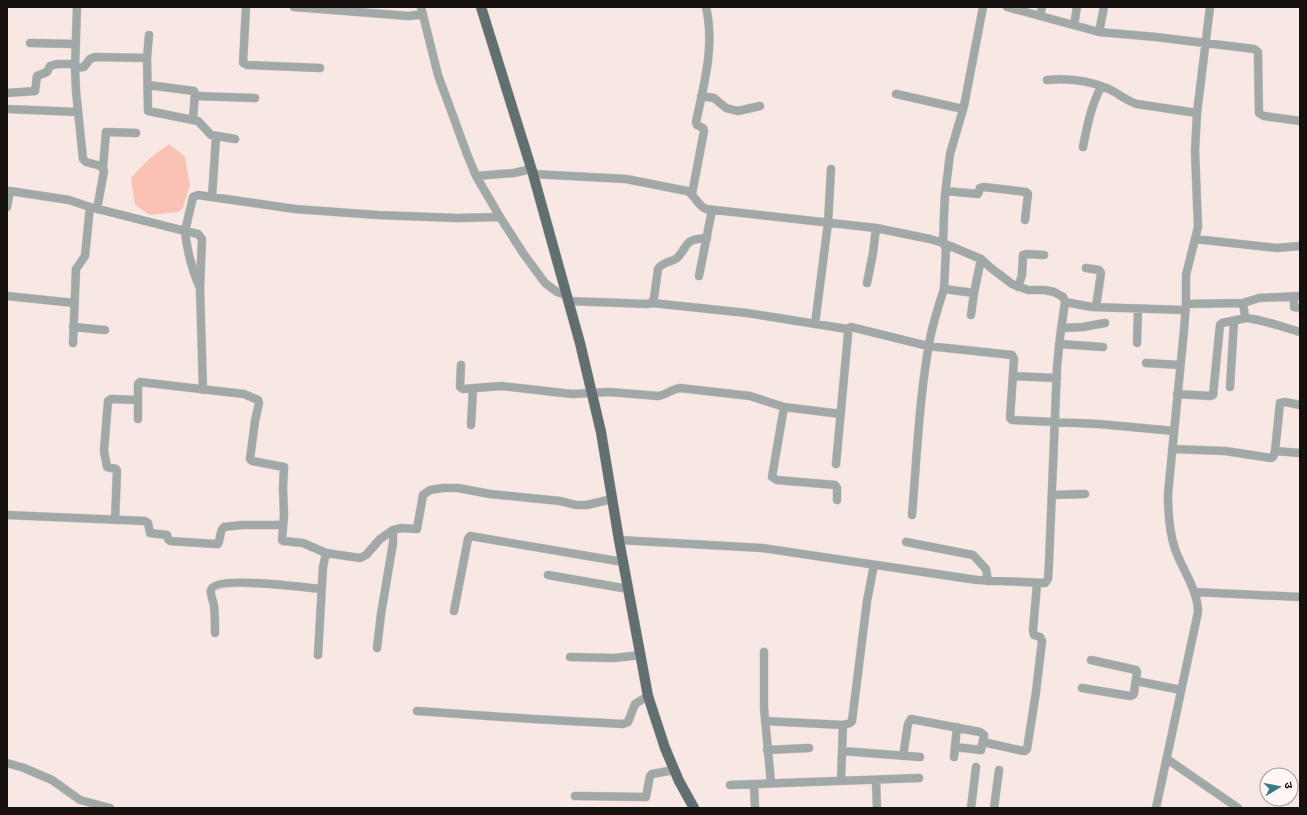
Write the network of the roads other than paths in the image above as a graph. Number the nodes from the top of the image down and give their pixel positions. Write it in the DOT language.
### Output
graph roads {
  1 [pos="77,7"];
  2 [pos="246,7"];
  3 [pos="294,7"];
  4 [pos="481,7"];
  5 [pos="706,7"];
  6 [pos="984,7"];
  7 [pos="1007,7"];
  8 [pos="1042,7"];
  9 [pos="1078,7"];
  10 [pos="1104,7"];
  11 [pos="1210,7"];
  12 [pos="422,11"];
  13 [pos="1040,16"];
  14 [pos="1074,25"];
  15 [pos="1099,32"];
  16 [pos="149,35"];
  17 [pos="30,43"];
  18 [pos="75,44"];
  19 [pos="1205,44"];
  20 [pos="147,58"];
  21 [pos="75,66"];
  22 [pos="320,68"];
  23 [pos="1047,80"];
  24 [pos="148,86"];
  25 [pos="1101,87"];
  26 [pos="7,93"];
  27 [pos="896,94"];
  28 [pos="195,96"];
  29 [pos="701,96"];
  30 [pos="255,98"];
  31 [pos="760,106"];
  32 [pos="7,109"];
  33 [pos="963,109"];
  34 [pos="78,112"];
  35 [pos="1197,113"];
  36 [pos="193,119"];
  37 [pos="1300,121"];
  38 [pos="136,133"];
  39 [pos="216,137"];
  40 [pos="235,139"];
  41 [pos="1083,147"];
  42 [pos="103,168"];
  43 [pos="831,169"];
  44 [pos="532,172"];
  45 [pos="476,176"];
  46 [pos="8,191"];
  47 [pos="946,191"];
  48 [pos="692,194"];
  49 [pos="212,197"];
  50 [pos="7,206"];
  51 [pos="93,208"];
  52 [pos="712,210"];
  53 [pos="500,217"];
  54 [pos="1025,220"];
  55 [pos="828,222"];
  56 [pos="876,228"];
  57 [pos="185,231"];
  58 [pos="707,238"];
  59 [pos="1196,239"];
  60 [pos="943,243"];
  61 [pos="1300,246"];
  62 [pos="1044,255"];
  63 [pos="981,259"];
  64 [pos="1086,268"];
  65 [pos="699,276"];
  66 [pos="867,283"];
  67 [pos="1018,287"];
  68 [pos="200,288"];
  69 [pos="944,289"];
  70 [pos="974,293"];
  71 [pos="7,296"];
  72 [pos="1297,296"];
  73 [pos="567,298"];
  74 [pos="1065,302"];
  75 [pos="74,303"];
  76 [pos="652,303"];
  77 [pos="1243,303"];
  78 [pos="1096,307"];
  79 [pos="1185,307"];
  80 [pos="1300,308"];
  81 [pos="1138,309"];
  82 [pos="972,315"];
  83 [pos="1246,318"];
  84 [pos="1234,321"];
  85 [pos="1105,323"];
  86 [pos="815,324"];
  87 [pos="73,327"];
  88 [pos="1061,328"];
  89 [pos="847,329"];
  90 [pos="105,330"];
  91 [pos="1300,332"];
  92 [pos="73,343"];
  93 [pos="1138,343"];
  94 [pos="1059,344"];
  95 [pos="928,346"];
  96 [pos="1103,347"];
  97 [pos="1146,363"];
  98 [pos="461,365"];
  99 [pos="1180,365"];
  100 [pos="1013,376"];
  101 [pos="1057,378"];
  102 [pos="1230,387"];
  103 [pos="473,389"];
  104 [pos="203,390"];
  105 [pos="592,394"];
  106 [pos="1177,394"];
  107 [pos="138,400"];
  108 [pos="1300,405"];
  109 [pos="784,407"];
  110 [pos="841,414"];
  111 [pos="138,419"];
  112 [pos="1055,423"];
  113 [pos="471,425"];
  114 [pos="1174,431"];
  115 [pos="1172,449"];
  116 [pos="1275,450"];
  117 [pos="1300,453"];
  118 [pos="836,464"];
  119 [pos="1085,494"];
  120 [pos="1052,495"];
  121 [pos="612,498"];
  122 [pos="837,500"];
  123 [pos="7,515"];
  124 [pos="912,515"];
  125 [pos="115,520"];
  126 [pos="283,525"];
  127 [pos="393,530"];
  128 [pos="619,540"];
  129 [pos="906,542"];
  130 [pos="326,553"];
  131 [pos="623,562"];
  132 [pos="874,565"];
  133 [pos="548,575"];
  134 [pos="988,581"];
  135 [pos="1037,584"];
  136 [pos="628,588"];
  137 [pos="322,589"];
  138 [pos="1194,592"];
  139 [pos="1300,597"];
  140 [pos="454,611"];
  141 [pos="215,633"];
  142 [pos="377,648"];
  143 [pos="764,652"];
  144 [pos="318,655"];
  145 [pos="641,655"];
  146 [pos="570,657"];
  147 [pos="1091,660"];
  148 [pos="1136,681"];
  149 [pos="1082,688"];
  150 [pos="1181,690"];
  151 [pos="648,696"];
  152 [pos="417,711"];
  153 [pos="765,721"];
  154 [pos="843,725"];
  155 [pos="957,727"];
  156 [pos="983,742"];
  157 [pos="955,747"];
  158 [pos="809,748"];
  159 [pos="767,750"];
  160 [pos="842,751"];
  161 [pos="903,756"];
  162 [pos="954,756"];
  163 [pos="920,757"];
  164 [pos="1167,759"];
  165 [pos="7,763"];
  166 [pos="976,767"];
  167 [pos="674,770"];
  168 [pos="999,770"];
  169 [pos="919,778"];
  170 [pos="842,780"];
  171 [pos="876,780"];
  172 [pos="754,784"];
  173 [pos="771,784"];
  174 [pos="730,785"];
  175 [pos="575,796"];
  176 [pos="110,808"];
  177 [pos="694,808"];
  178 [pos="755,808"];
  179 [pos="877,808"];
  180 [pos="972,808"];
  181 [pos="994,808"];
  182 [pos="1156,808"];
  183 [pos="1238,808"];
  1 -- 18 [label="street"];
  2 -- 22 [label="street"];
  3 -- 12 [label="street"];
  4 -- 44 [label="main road"];
  5 -- 29 [label="street"];
  6 -- 33 [label="street"];
  7 -- 13 [label="street"];
  8 -- 13 [label="street"];
  9 -- 14 [label="street"];
  10 -- 15 [label="street"];
  11 -- 19 [label="street"];
  12 -- 45 [label="street"];
  13 -- 14 [label="street"];
  14 -- 15 [label="street"];
  15 -- 19 [label="street"];
  16 -- 20 [label="street"];
  17 -- 18 [label="street"];
  18 -- 21 [label="street"];
  19 -- 35 [label="street"];
  19 -- 37 [label="street"];
  20 -- 21 [label="street"];
  20 -- 24 [label="street"];
  21 -- 26 [label="street"];
  21 -- 34 [label="street"];
  23 -- 25 [label="street"];
  24 -- 28 [label="street"];
  24 -- 36 [label="street"];
  25 -- 35 [label="street"];
  25 -- 41 [label="street"];
  27 -- 33 [label="street"];
  28 -- 30 [label="street"];
  28 -- 36 [label="street"];
  29 -- 31 [label="street"];
  29 -- 48 [label="street"];
  32 -- 34 [label="street"];
  33 -- 47 [label="street"];
  34 -- 42 [label="street"];
  35 -- 59 [label="street"];
  36 -- 39 [label="street"];
  38 -- 42 [label="street"];
  39 -- 40 [label="street"];
  39 -- 49 [label="street"];
  42 -- 51 [label="street"];
  43 -- 55 [label="street"];
  44 -- 45 [label="street"];
  44 -- 48 [label="street"];
  44 -- 73 [label="main road"];
  45 -- 53 [label="street"];
  46 -- 50 [label="street"];
  46 -- 51 [label="street"];
  47 -- 54 [label="street"];
  47 -- 60 [label="street"];
  48 -- 52 [label="street"];
  49 -- 53 [label="street"];
  49 -- 57 [label="street"];
  51 -- 57 [label="street"];
  51 -- 75 [label="street"];
  52 -- 55 [label="street"];
  52 -- 58 [label="street"];
  53 -- 73 [label="street"];
  55 -- 56 [label="street"];
  55 -- 86 [label="street"];
  56 -- 60 [label="street"];
  56 -- 66 [label="street"];
  57 -- 68 [label="street"];
  57 -- 68 [label="street"];
  58 -- 65 [label="street"];
  58 -- 76 [label="street"];
  59 -- 61 [label="street"];
  59 -- 79 [label="street"];
  60 -- 63 [label="street"];
  60 -- 69 [label="street"];
  62 -- 67 [label="street"];
  63 -- 67 [label="street"];
  63 -- 70 [label="street"];
  64 -- 78 [label="street"];
  67 -- 74 [label="street"];
  68 -- 104 [label="street"];
  69 -- 70 [label="street"];
  69 -- 95 [label="street"];
  70 -- 82 [label="street"];
  71 -- 75 [label="street"];
  72 -- 77 [label="street"];
  72 -- 80 [label="street"];
  73 -- 76 [label="street"];
  73 -- 105 [label="main road"];
  74 -- 78 [label="street"];
  74 -- 88 [label="street"];
  75 -- 87 [label="street"];
  76 -- 86 [label="street"];
  77 -- 79 [label="street"];
  77 -- 83 [label="street"];
  78 -- 81 [label="street"];
  79 -- 81 [label="street"];
  79 -- 99 [label="street"];
  81 -- 93 [label="street"];
  83 -- 84 [label="street"];
  83 -- 91 [label="street"];
  84 -- 102 [label="street"];
  84 -- 106 [label="street"];
  85 -- 88 [label="street"];
  86 -- 89 [label="street"];
  87 -- 90 [label="street"];
  87 -- 92 [label="street"];
  88 -- 94 [label="street"];
  89 -- 95 [label="street"];
  89 -- 110 [label="street"];
  94 -- 96 [label="street"];
  94 -- 101 [label="street"];
  95 -- 100 [label="street"];
  95 -- 124 [label="street"];
  97 -- 99 [label="street"];
  98 -- 103 [label="street"];
  99 -- 106 [label="street"];
  100 -- 101 [label="street"];
  100 -- 112 [label="street"];
  101 -- 112 [label="street"];
  103 -- 105 [label="street"];
  103 -- 113 [label="street"];
  104 -- 107 [label="street"];
  104 -- 126 [label="street"];
  105 -- 109 [label="street"];
  105 -- 121 [label="main road"];
  106 -- 114 [label="street"];
  107 -- 111 [label="street"];
  107 -- 125 [label="street"];
  108 -- 116 [label="street"];
  109 -- 110 [label="street"];
  109 -- 122 [label="street"];
  110 -- 118 [label="street"];
  112 -- 114 [label="street"];
  112 -- 120 [label="street"];
  114 -- 115 [label="street"];
  115 -- 116 [label="street"];
  115 -- 138 [label="street"];
  116 -- 117 [label="street"];
  119 -- 120 [label="street"];
  120 -- 135 [label="street"];
  121 -- 127 [label="street"];
  121 -- 128 [label="main road"];
  123 -- 125 [label="street"];
  125 -- 126 [label="street"];
  126 -- 130 [label="street"];
  127 -- 130 [label="street"];
  127 -- 142 [label="street"];
  128 -- 131 [label="main road"];
  128 -- 132 [label="street"];
  129 -- 134 [label="street"];
  130 -- 137 [label="street"];
  131 -- 136 [label="main road"];
  131 -- 140 [label="street"];
  132 -- 134 [label="street"];
  132 -- 154 [label="street"];
  133 -- 136 [label="street"];
  134 -- 135 [label="street"];
  135 -- 156 [label="street"];
  136 -- 145 [label="main road"];
  137 -- 141 [label="street"];
  137 -- 144 [label="street"];
  138 -- 139 [label="street"];
  138 -- 150 [label="street"];
  143 -- 153 [label="street"];
  145 -- 146 [label="street"];
  145 -- 151 [label="main road"];
  147 -- 148 [label="street"];
  148 -- 149 [label="street"];
  148 -- 150 [label="street"];
  150 -- 164 [label="street"];
  151 -- 152 [label="street"];
  151 -- 167 [label="main road"];
  153 -- 154 [label="street"];
  153 -- 159 [label="street"];
  154 -- 160 [label="street"];
  155 -- 156 [label="street"];
  155 -- 157 [label="street"];
  155 -- 161 [label="street"];
  156 -- 157 [label="street"];
  157 -- 162 [label="street"];
  158 -- 159 [label="street"];
  159 -- 173 [label="street"];
  160 -- 161 [label="street"];
  160 -- 170 [label="street"];
  161 -- 163 [label="street"];
  164 -- 182 [label="street"];
  164 -- 183 [label="street"];
  165 -- 176 [label="street"];
  166 -- 180 [label="street"];
  167 -- 175 [label="street"];
  167 -- 177 [label="main road"];
  168 -- 181 [label="street"];
  169 -- 171 [label="street"];
  170 -- 171 [label="street"];
  170 -- 173 [label="street"];
  171 -- 179 [label="street"];
  172 -- 173 [label="street"];
  172 -- 174 [label="street"];
  172 -- 178 [label="street"];
}
